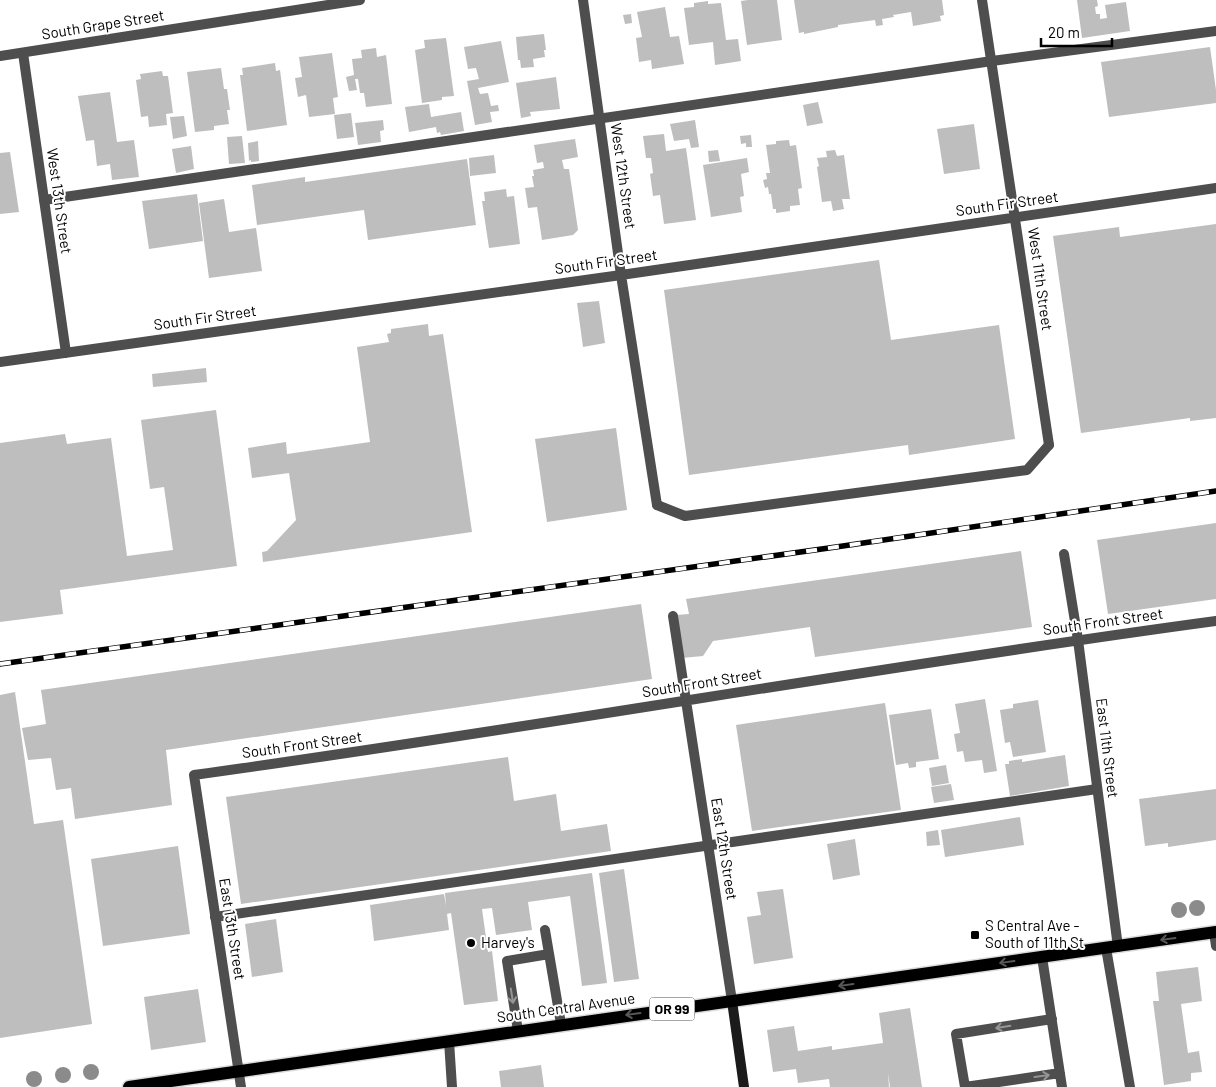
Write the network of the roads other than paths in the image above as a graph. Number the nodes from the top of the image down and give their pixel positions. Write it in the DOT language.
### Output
graph roads {
  1 [pos="360,0"];
  2 [pos="583,0"];
  3 [pos="982,0"];
  4 [pos="1216,31"];
  5 [pos="23,53"];
  6 [pos="0,56"];
  7 [pos="992,61"];
  8 [pos="600,119"];
  9 [pos="1216,188"];
  10 [pos="44,200"];
  11 [pos="1016,217"];
  12 [pos="621,275"];
  13 [pos="66,353"];
  14 [pos="0,362"];
  15 [pos="657,505"];
  16 [pos="1064,554"];
  17 [pos="672,616"];
  18 [pos="1216,621"];
  19 [pos="1078,640"];
  20 [pos="686,700"];
  21 [pos="194,775"];
  22 [pos="1097,790"];
  23 [pos="708,846"];
  24 [pos="215,917"];
  25 [pos="545,930"];
  26 [pos="1215,932"];
  27 [pos="1216,946"];
  28 [pos="1112,947"];
  29 [pos="549,954"];
  30 [pos="1042,957"];
  31 [pos="732,1001"];
  32 [pos="1052,1019"];
  33 [pos="561,1024"];
  34 [pos="518,1032"];
  35 [pos="449,1041"];
  36 [pos="239,1071"];
  37 [pos="1060,1073"];
  38 [pos="129,1087"];
  39 [pos="241,1087"];
  40 [pos="452,1087"];
  41 [pos="744,1087"];
  42 [pos="1062,1087"];
  43 [pos="1130,1087"];
  1 -- 5 [label="street, South Grape Street"];
  2 -- 8 [label="street, West 12th Street"];
  3 -- 7 [label="street, West 11th Street"];
  4 -- 7 [label="street"];
  5 -- 6 [label="street, South Grape Street"];
  5 -- 10 [label="street, West 13th Street"];
  7 -- 8 [label="street"];
  7 -- 11 [label="street, West 11th Street"];
  8 -- 10 [label="street"];
  8 -- 12 [label="street, West 12th Street"];
  9 -- 11 [label="street, South Fir Street"];
  10 -- 13 [label="street, West 13th Street"];
  11 -- 12 [label="street, South Fir Street"];
  11 -- 15 [label="street, West 11th Street"];
  12 -- 13 [label="street, South Fir Street"];
  12 -- 15 [label="street, West 12th Street"];
  13 -- 14 [label="street, South Fir Street"];
  16 -- 19 [label="street, East 11th Street"];
  17 -- 20 [label="street, East 12th Street"];
  18 -- 19 [label="street, South Front Street"];
  19 -- 20 [label="street, South Front Street"];
  19 -- 22 [label="street, East 11th Street"];
  20 -- 21 [label="street, South Front Street"];
  20 -- 23 [label="street, East 12th Street"];
  21 -- 24 [label="street, East 13th Street"];
  22 -- 23 [label="street"];
  22 -- 28 [label="street, East 11th Street"];
  23 -- 24 [label="street"];
  23 -- 31 [label="street, East 12th Street"];
  24 -- 36 [label="street, East 13th Street"];
  25 -- 29 [label="street"];
  26 -- 27 [label="street"];
  26 -- 28 [label="main road, South Central Avenue / OR 99, one-way"];
  28 -- 30 [label="main road, South Central Avenue / OR 99"];
  28 -- 43 [label="street, East 11th Street"];
  29 -- 33 [label="street"];
  29 -- 34 [label="street, one-way"];
  30 -- 31 [label="main road, South Central Avenue / OR 99, one-way"];
  30 -- 32 [label="street"];
  31 -- 33 [label="main road, South Central Avenue / OR 99, one-way"];
  31 -- 41 [label="street, East 12th Street"];
  32 -- 37 [label="street"];
  32 -- 37 [label="street, one-way"];
  33 -- 34 [label="main road, South Central Avenue / OR 99"];
  34 -- 35 [label="main road, South Central Avenue / OR 99"];
  35 -- 36 [label="main road, South Central Avenue / OR 99"];
  35 -- 40 [label="street"];
  36 -- 38 [label="main road, South Central Avenue / OR 99"];
  36 -- 39 [label="street, East 13th Street"];
  37 -- 42 [label="street"];
}
